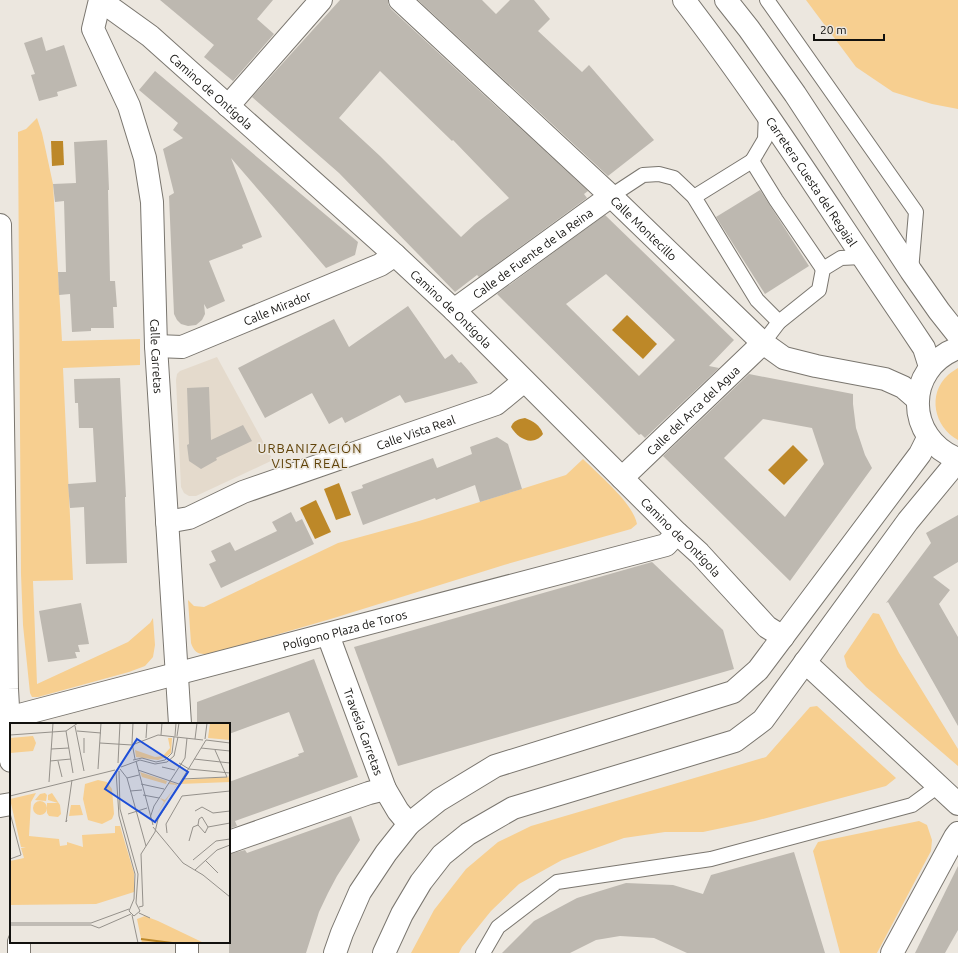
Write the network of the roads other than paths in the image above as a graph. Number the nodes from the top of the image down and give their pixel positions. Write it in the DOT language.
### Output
graph roads {
  1 [pos="100,0"];
  2 [pos="321,0"];
  3 [pos="400,0"];
  4 [pos="684,0"];
  5 [pos="726,0"];
  6 [pos="767,0"];
  7 [pos="228,106"];
  8 [pos="766,112"];
  9 [pos="752,161"];
  10 [pos="611,196"];
  11 [pos="694,197"];
  12 [pos="0,225"];
  13 [pos="395,255"];
  14 [pos="862,257"];
  15 [pos="822,269"];
  16 [pos="911,271"];
  17 [pos="454,310"];
  18 [pos="779,322"];
  19 [pos="958,335"];
  20 [pos="763,343"];
  21 [pos="156,346"];
  22 [pos="958,348"];
  23 [pos="930,367"];
  24 [pos="524,381"];
  25 [pos="918,400"];
  26 [pos="928,438"];
  27 [pos="958,459"];
  28 [pos="958,464"];
  29 [pos="622,478"];
  30 [pos="167,522"];
  31 [pos="677,533"];
  32 [pos="328,635"];
  33 [pos="783,636"];
  34 [pos="805,662"];
  35 [pos="177,674"];
  36 [pos="8,718"];
  37 [pos="180,723"];
  38 [pos="10,747"];
  39 [pos="938,786"];
  40 [pos="385,789"];
  41 [pos="10,804"];
  42 [pos="958,804"];
  43 [pos="0,806"];
  44 [pos="409,824"];
  45 [pos="958,833"];
  46 [pos="230,842"];
  47 [pos="335,953"];
  48 [pos="384,953"];
  49 [pos="483,953"];
  50 [pos="892,953"];
  1 -- 7 [label="street, Camino de Ontígola"];
  1 -- 21 [label="street, Calle Carretas"];
  2 -- 7 [label="street"];
  3 -- 10 [label="street, Calle Montecillo"];
  4 -- 8 [label="street, Carretera Cuesta del Regajal"];
  5 -- 16 [label="street"];
  6 -- 16 [label="lane"];
  7 -- 13 [label="street, Camino de Ontígola"];
  8 -- 9 [label="lane"];
  8 -- 14 [label="street, Carretera Cuesta del Regajal"];
  9 -- 11 [label="lane"];
  9 -- 15 [label="lane"];
  10 -- 11 [label="lane"];
  10 -- 17 [label="street, Calle de Fuente de la Reina"];
  10 -- 20 [label="street, Calle Montecillo"];
  11 -- 18 [label="lane"];
  12 -- 36 [label="street"];
  13 -- 17 [label="street, Camino de Ontígola"];
  13 -- 21 [label="street, Calle Mirador"];
  14 -- 15 [label="lane"];
  14 -- 23 [label="street, Carretera Cuesta del Regajal"];
  15 -- 18 [label="lane"];
  16 -- 19 [label="street"];
  17 -- 24 [label="street, Camino de Ontígola"];
  18 -- 20 [label="lane"];
  20 -- 25 [label="street, Calle Montecillo"];
  20 -- 29 [label="street, Calle del Arca del Agua"];
  21 -- 30 [label="street, Calle Carretas"];
  22 -- 23 [label="street"];
  23 -- 25 [label="street"];
  24 -- 29 [label="street, Camino de Ontígola"];
  24 -- 30 [label="street, Calle Vista Real"];
  25 -- 26 [label="street"];
  26 -- 27 [label="street"];
  26 -- 33 [label="street"];
  28 -- 34 [label="street"];
  29 -- 31 [label="street, Camino de Ontígola"];
  30 -- 35 [label="street, Calle Carretas"];
  31 -- 32 [label="street, Polígono Plaza de Toros"];
  31 -- 33 [label="street, Camino de Ontígola"];
  32 -- 35 [label="street, Polígono Plaza de Toros"];
  32 -- 40 [label="street, Travesía Carretas"];
  33 -- 44 [label="street"];
  34 -- 39 [label="street"];
  34 -- 48 [label="street"];
  35 -- 36 [label="street, Polígono Plaza de Toros"];
  35 -- 37 [label="street, Calle Carretas"];
  36 -- 38 [label="street"];
  39 -- 42 [label="street"];
  39 -- 49 [label="lane"];
  40 -- 44 [label="street, Travesía Carretas"];
  40 -- 46 [label="street"];
  41 -- 43 [label="street"];
  44 -- 47 [label="street"];
  45 -- 50 [label="street"];
}
